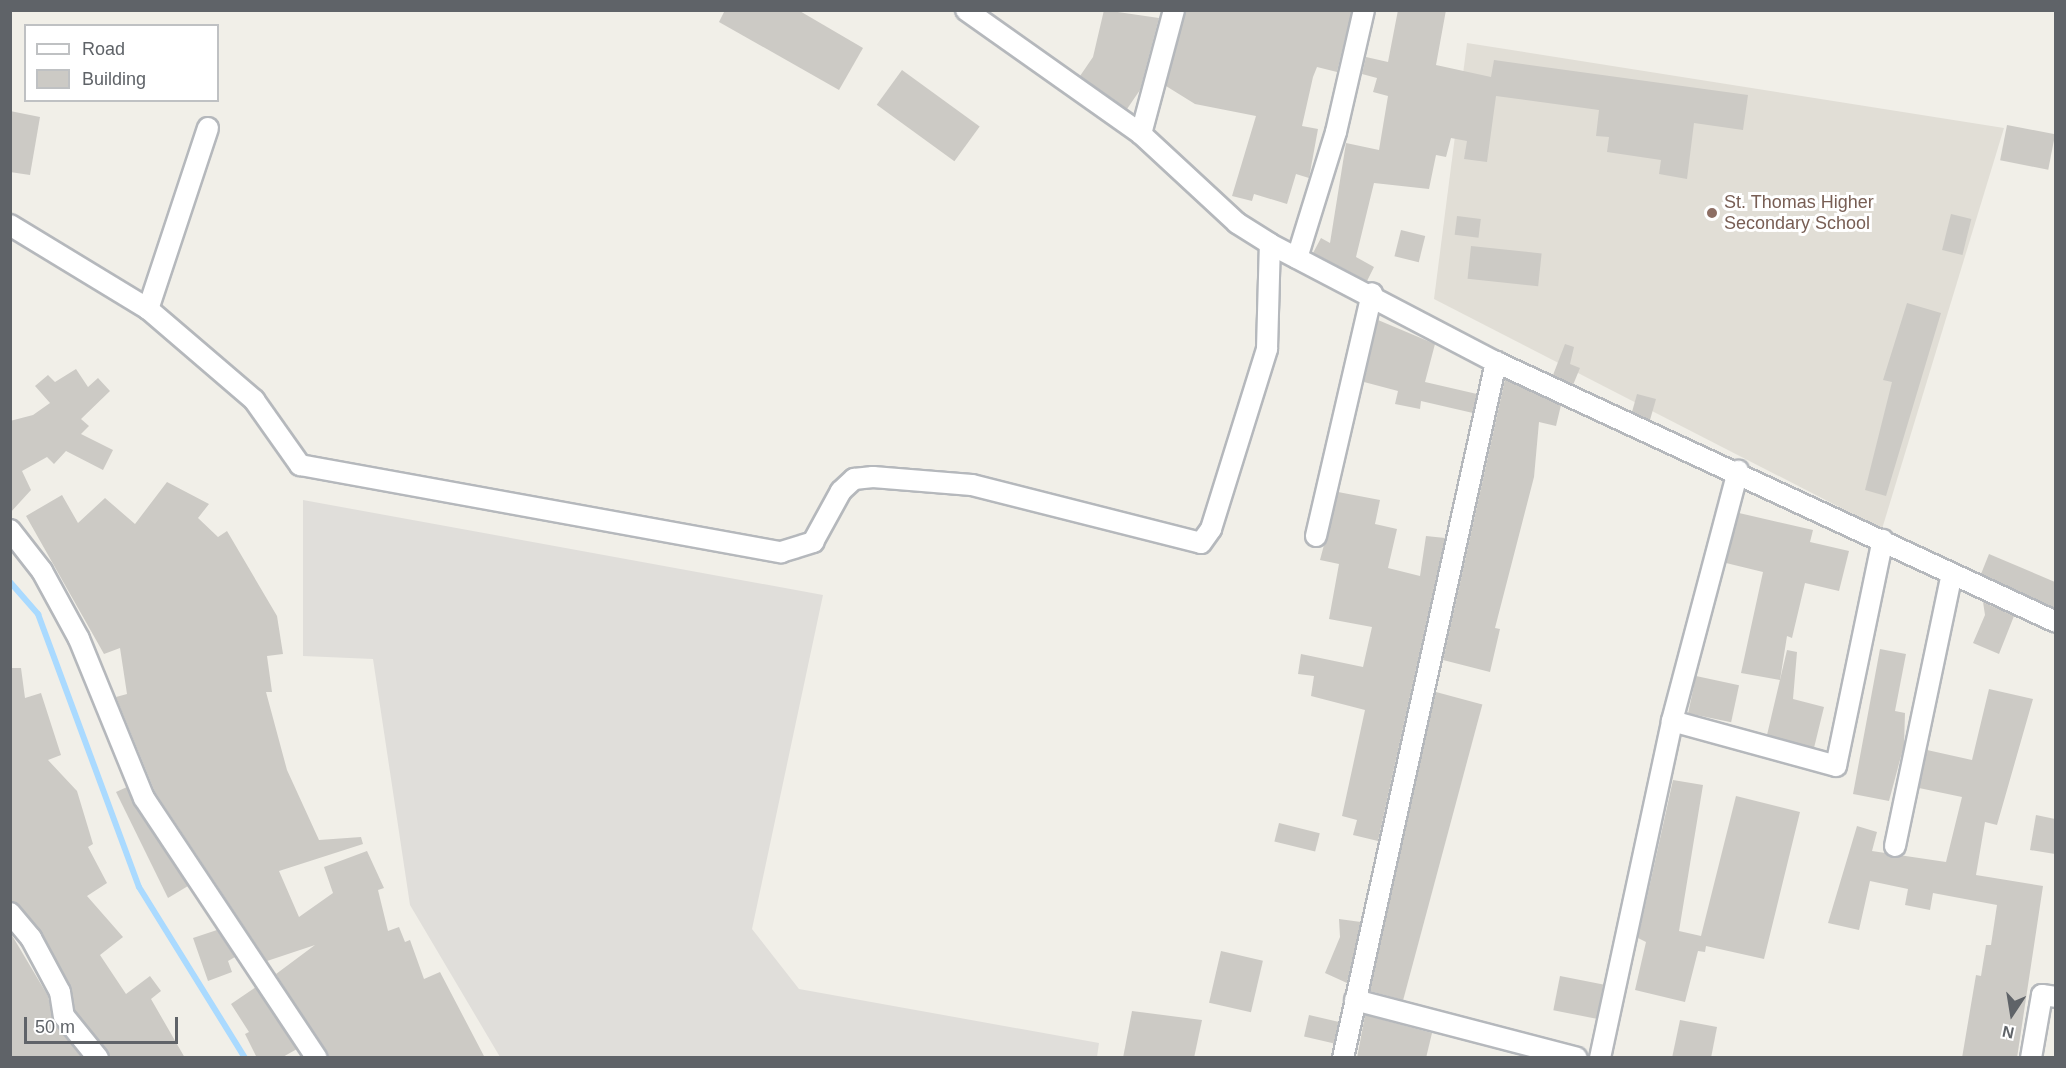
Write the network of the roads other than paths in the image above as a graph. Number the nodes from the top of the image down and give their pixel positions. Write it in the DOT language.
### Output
graph roads {
  1 [pos="966,10"];
  2 [pos="1174,10"];
  3 [pos="1364,10"];
  4 [pos="208,128"];
  5 [pos="1141,134"];
  6 [pos="10,225"];
  7 [pos="1270,244"];
  8 [pos="1297,258"];
  9 [pos="1372,293"];
  10 [pos="148,309"];
  11 [pos="1496,362"];
  12 [pos="1738,471"];
  13 [pos="10,530"];
  14 [pos="1316,536"];
  15 [pos="1883,540"];
  16 [pos="1952,574"];
  17 [pos="2055,622"];
  18 [pos="1672,722"];
  19 [pos="1895,846"];
  20 [pos="10,913"];
  21 [pos="2055,997"];
  22 [pos="1355,1000"];
  23 [pos="98,1058"];
  24 [pos="317,1058"];
  25 [pos="1342,1058"];
  26 [pos="1577,1058"];
  27 [pos="1600,1058"];
  28 [pos="2031,1058"];
  1 -- 5 [label="street"];
  2 -- 5 [label="street"];
  3 -- 8 [label="street"];
  4 -- 10 [label="street"];
  5 -- 7 [label="street"];
  6 -- 10 [label="street"];
  7 -- 8 [label="street"];
  7 -- 10 [label="street"];
  8 -- 9 [label="street"];
  9 -- 11 [label="street"];
  9 -- 14 [label="street"];
  11 -- 12 [label="street"];
  11 -- 22 [label="street"];
  12 -- 15 [label="street"];
  12 -- 18 [label="street"];
  13 -- 24 [label="street"];
  15 -- 16 [label="street"];
  15 -- 18 [label="street"];
  16 -- 17 [label="street"];
  16 -- 19 [label="street"];
  18 -- 27 [label="street"];
  20 -- 23 [label="street"];
  21 -- 28 [label="street"];
  22 -- 25 [label="street"];
  22 -- 26 [label="street"];
}
